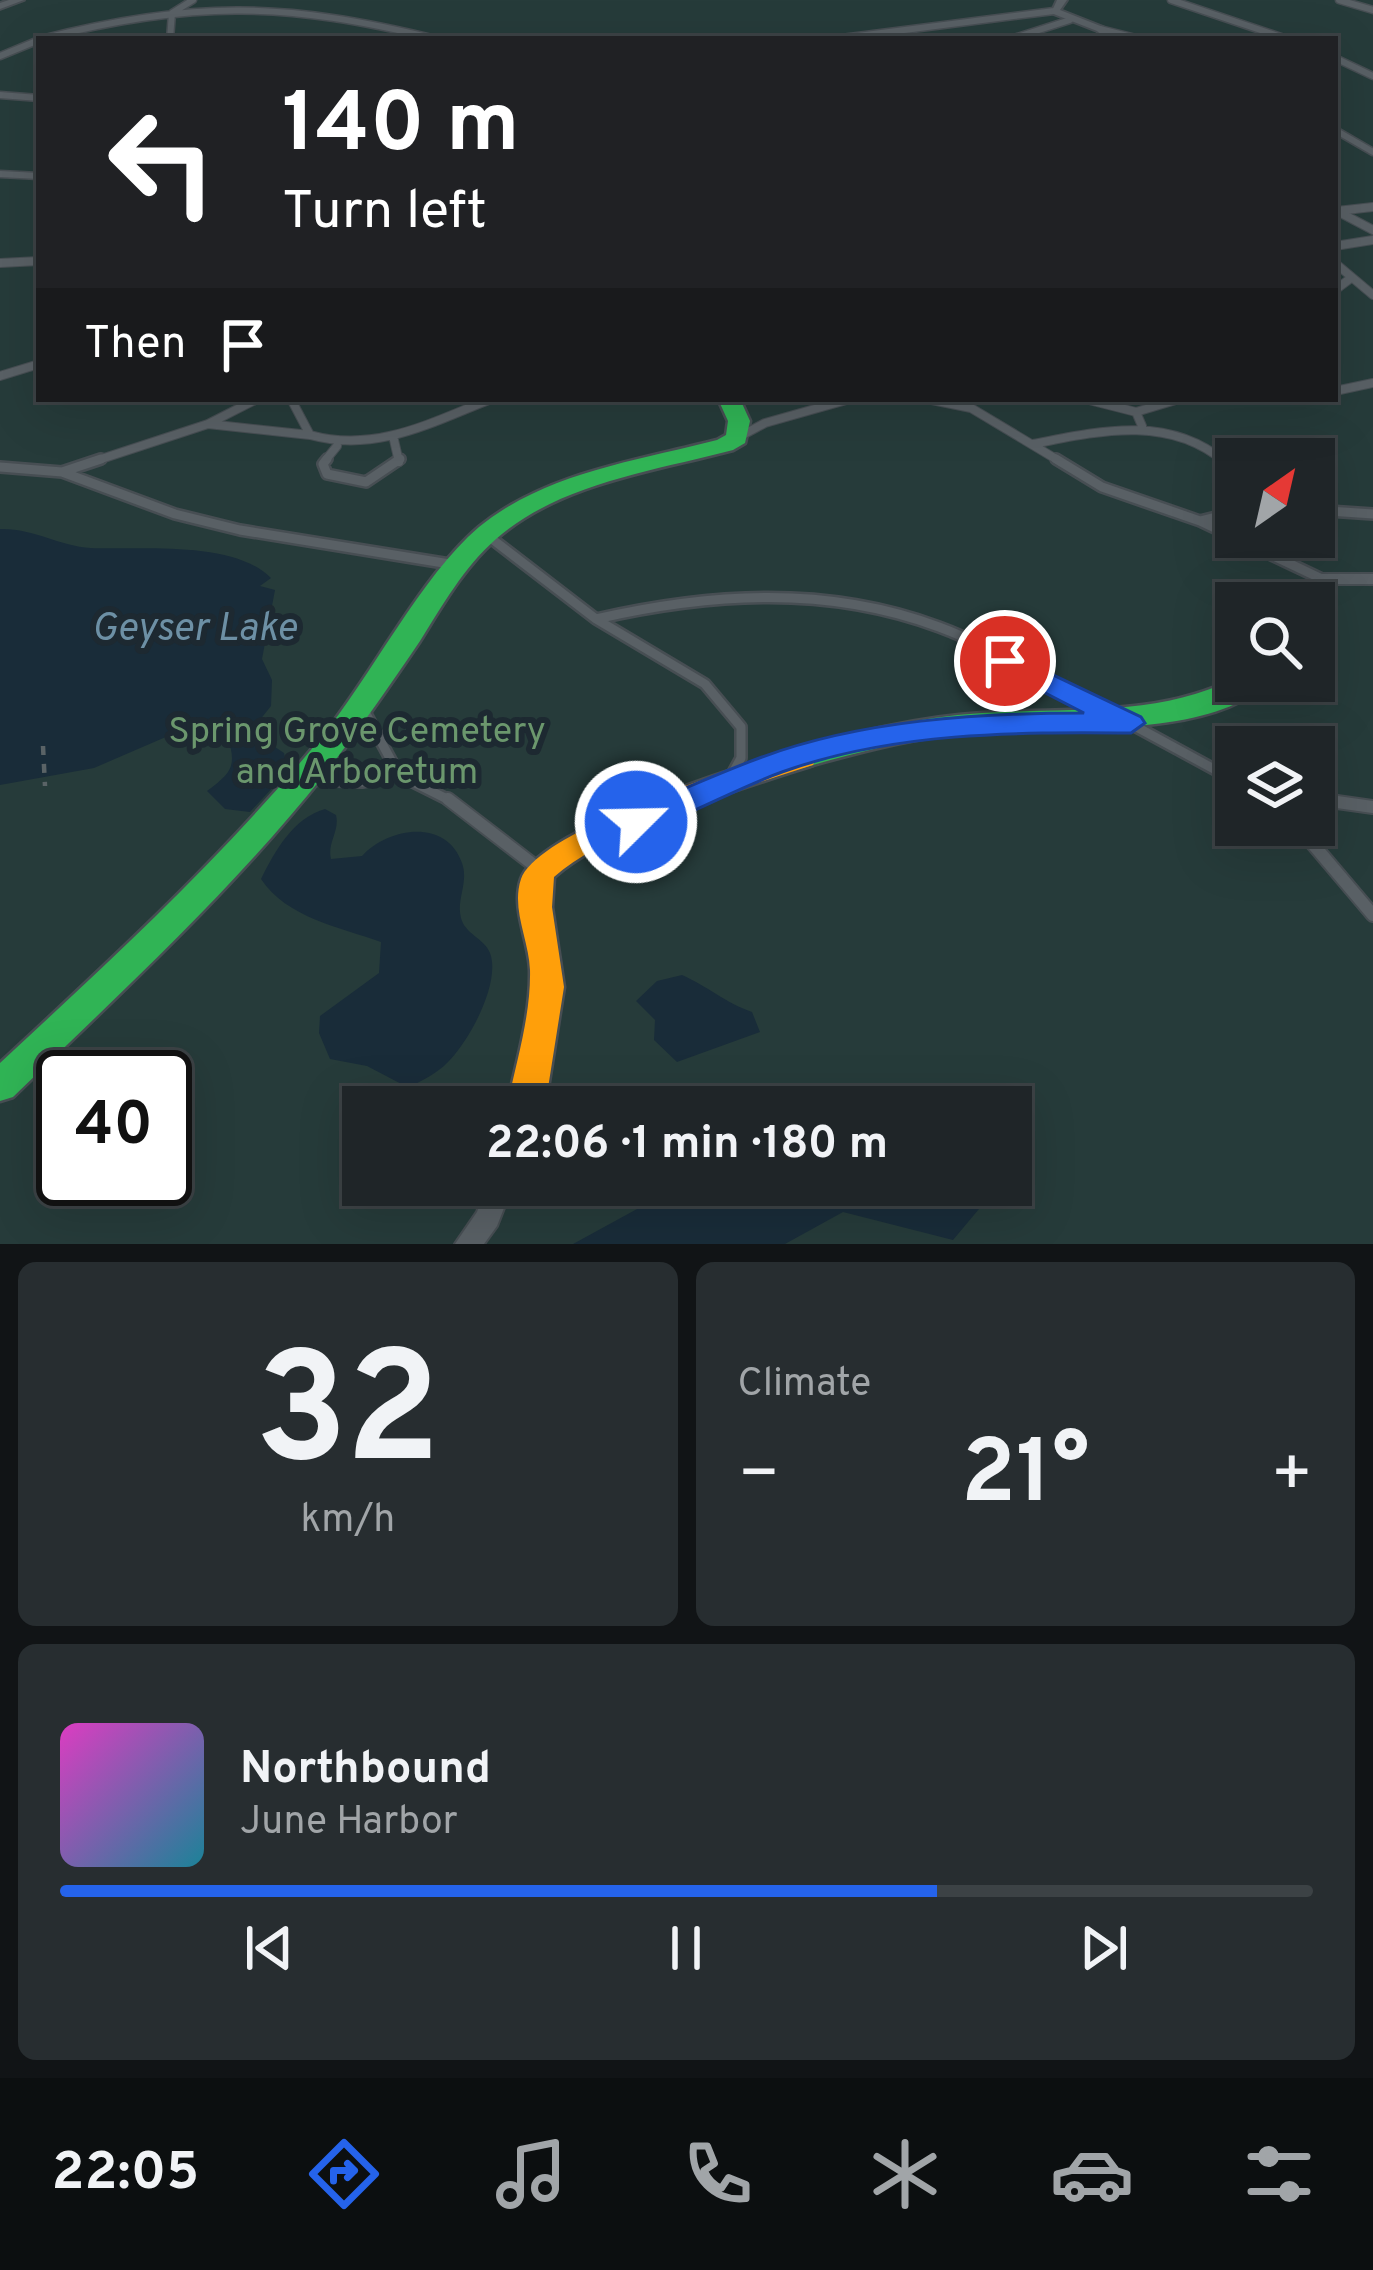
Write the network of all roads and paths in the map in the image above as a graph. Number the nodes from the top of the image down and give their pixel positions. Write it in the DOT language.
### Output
graph roads {
  1 [pos="19,0"];
  2 [pos="193,0"];
  3 [pos="1062,0"];
  4 [pos="1171,0"];
  5 [pos="1339,0"];
  6 [pos="0,6"];
  7 [pos="1373,10"];
  8 [pos="1054,11"];
  9 [pos="172,13"];
  10 [pos="1070,20"];
  11 [pos="1100,28"];
  12 [pos="912,29"];
  13 [pos="55,36"];
  14 [pos="170,36"];
  15 [pos="422,36"];
  16 [pos="857,36"];
  17 [pos="916,36"];
  18 [pos="1019,36"];
  19 [pos="1109,36"];
  20 [pos="1129,36"];
  21 [pos="1278,36"];
  22 [pos="36,41"];
  23 [pos="0,56"];
  24 [pos="1338,59"];
  25 [pos="1373,76"];
  26 [pos="0,95"];
  27 [pos="36,98"];
  28 [pos="1338,132"];
  29 [pos="1373,152"];
  30 [pos="0,174"];
  31 [pos="36,176"];
  32 [pos="1373,207"];
  33 [pos="1338,210"];
  34 [pos="1338,211"];
  35 [pos="1373,230"];
  36 [pos="1373,240"];
  37 [pos="1338,246"];
  38 [pos="36,261"];
  39 [pos="0,263"];
  40 [pos="1338,266"];
  41 [pos="1351,278"];
  42 [pos="1338,289"];
  43 [pos="1373,296"];
  44 [pos="36,365"];
  45 [pos="0,376"];
  46 [pos="1373,383"];
  47 [pos="1338,391"];
  48 [pos="251,402"];
  49 [pos="293,402"];
  50 [pos="483,402"];
  51 [pos="730,402"];
  52 [pos="837,402"];
  53 [pos="944,402"];
  54 [pos="1093,402"];
  55 [pos="1169,402"];
  56 [pos="1136,412"];
  57 [pos="208,424"];
  58 [pos="1142,425"];
  59 [pos="310,435"];
  60 [pos="737,438"];
  61 [pos="394,440"];
  62 [pos="1033,444"];
  63 [pos="337,446"];
  64 [pos="1215,455"];
  65 [pos="0,466"];
  66 [pos="62,472"];
  67 [pos="1335,511"];
  68 [pos="1373,514"];
  69 [pos="1215,517"];
  70 [pos="1200,521"];
  71 [pos="485,534"];
  72 [pos="458,565"];
  73 [pos="1322,579"];
  74 [pos="1373,579"];
  75 [pos="1318,582"];
  76 [pos="596,619"];
  77 [pos="1216,702"];
  78 [pos="362,707"];
  79 [pos="1131,723"];
  80 [pos="43,746"];
  81 [pos="1215,769"];
  82 [pos="400,775"];
  83 [pos="305,780"];
  84 [pos="728,782"];
  85 [pos="46,786"];
  86 [pos="1335,802"];
  87 [pos="1373,807"];
  88 [pos="1315,846"];
  89 [pos="541,870"];
  90 [pos="1373,915"];
  91 [pos="0,1086"];
  92 [pos="529,1086"];
  93 [pos="492,1206"];
  94 [pos="468,1244"];
  1 -- 6 [label="street"];
  2 -- 9 [label="lane"];
  3 -- 8 [label="street"];
  4 -- 21 [label="lane"];
  5 -- 7 [label="lane"];
  8 -- 10 [label="street"];
  8 -- 12 [label="lane"];
  9 -- 13 [label="lane"];
  9 -- 14 [label="lane"];
  9 -- 15 [label="lane"];
  10 -- 11 [label="street"];
  10 -- 18 [label="lane"];
  11 -- 19 [label="street"];
  11 -- 20 [label="lane"];
  12 -- 16 [label="lane"];
  12 -- 17 [label="lane"];
  22 -- 23 [label="lane"];
  24 -- 25 [label="lane"];
  26 -- 27 [label="lane"];
  28 -- 29 [label="lane"];
  30 -- 31 [label="lane"];
  32 -- 33 [label="lane"];
  34 -- 35 [label="lane"];
  36 -- 37 [label="lane"];
  38 -- 39 [label="lane"];
  40 -- 41 [label="lane"];
  41 -- 42 [label="lane"];
  41 -- 43 [label="lane"];
  44 -- 45 [label="lane"];
  46 -- 47 [label="lane"];
  48 -- 57 [label="lane"];
  49 -- 59 [label="lane"];
  50 -- 61 [label="lane"];
  51 -- 60 [label="street"];
  52 -- 60 [label="lane"];
  53 -- 62 [label="lane"];
  54 -- 56 [label="lane"];
  55 -- 56 [label="lane"];
  56 -- 58 [label="lane"];
  57 -- 59 [label="lane"];
  57 -- 66 [label="lane"];
  58 -- 62 [label="lane"];
  58 -- 64 [label="lane"];
  59 -- 63 [label="lane"];
  60 -- 71 [label="street"];
  61 -- 63 [label="lane"];
  61 -- 63 [label="lane"];
  62 -- 70 [label="lane"];
  65 -- 66 [label="lane"];
  66 -- 72 [label="lane"];
  67 -- 68 [label="lane"];
  69 -- 70 [label="lane"];
  70 -- 73 [label="lane"];
  71 -- 72 [label="street"];
  71 -- 76 [label="lane"];
  72 -- 78 [label="street"];
  73 -- 74 [label="street"];
  73 -- 75 [label="street"];
  76 -- 79 [label="lane"];
  76 -- 84 [label="lane"];
  77 -- 79 [label="street"];
  78 -- 82 [label="lane"];
  78 -- 83 [label="street"];
  79 -- 81 [label="lane"];
  79 -- 84 [label="street"];
  80 -- 85 [label="path"];
  82 -- 83 [label="lane"];
  82 -- 89 [label="lane"];
  83 -- 91 [label="street"];
  84 -- 89 [label="street"];
  86 -- 87 [label="lane"];
  88 -- 90 [label="lane"];
  89 -- 92 [label="street"];
  93 -- 94 [label="street"];
}
